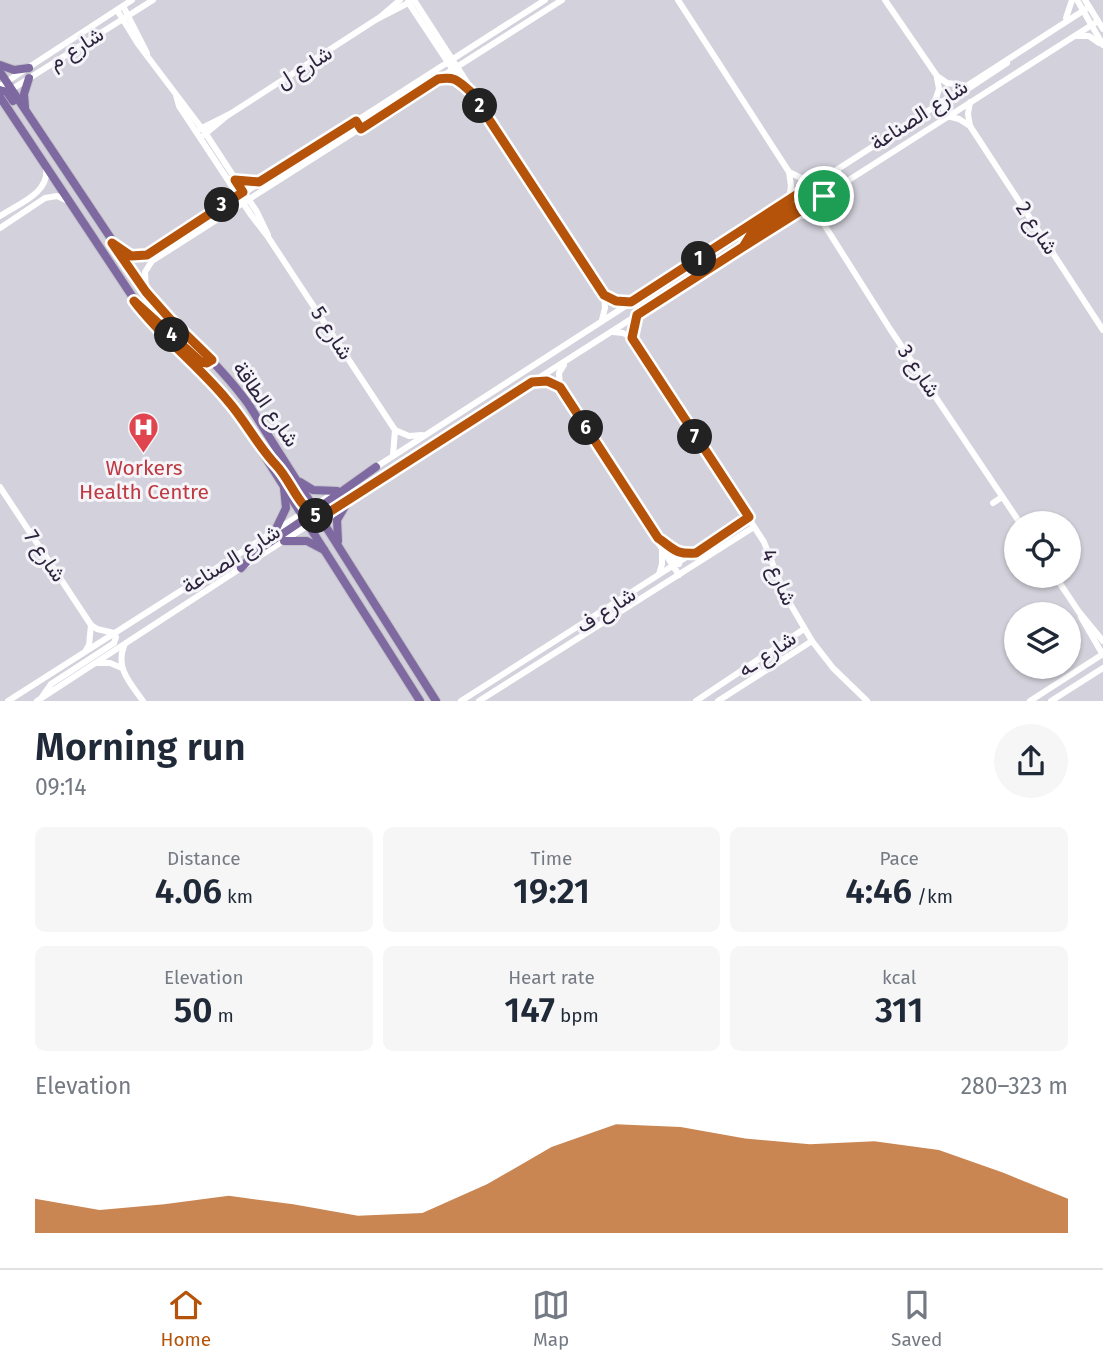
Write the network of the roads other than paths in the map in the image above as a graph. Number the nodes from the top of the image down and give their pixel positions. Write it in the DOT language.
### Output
graph roads {
  1 [pos="132,0"];
  2 [pos="153,0"];
  3 [pos="400,0"];
  4 [pos="545,0"];
  5 [pos="562,0"];
  6 [pos="675,0"];
  7 [pos="885,0"];
  8 [pos="1075,0"];
  9 [pos="411,1"];
  10 [pos="1085,5"];
  11 [pos="141,7"];
  12 [pos="120,8"];
  13 [pos="125,18"];
  14 [pos="377,19"];
  15 [pos="1098,21"];
  16 [pos="1060,25"];
  17 [pos="1091,26"];
  18 [pos="107,29"];
  19 [pos="1103,29"];
  20 [pos="133,30"];
  21 [pos="1072,38"];
  22 [pos="1103,45"];
  23 [pos="440,46"];
  24 [pos="466,51"];
  25 [pos="1017,52"];
  26 [pos="450,61"];
  27 [pos="468,61"];
  28 [pos="0,65"];
  29 [pos="29,68"];
  30 [pos="456,69"];
  31 [pos="435,71"];
  32 [pos="0,72"];
  33 [pos="937,76"];
  34 [pos="29,78"];
  35 [pos="462,78"];
  36 [pos="438,79"];
  37 [pos="966,85"];
  38 [pos="3,89"];
  39 [pos="176,95"];
  40 [pos="970,101"];
  41 [pos="932,107"];
  42 [pos="0,108"];
  43 [pos="26,110"];
  44 [pos="12,114"];
  45 [pos="947,116"];
  46 [pos="194,117"];
  47 [pos="356,121"];
  48 [pos="214,124"];
  49 [pos="970,126"];
  50 [pos="361,129"];
  51 [pos="201,133"];
  52 [pos="214,147"];
  53 [pos="302,154"];
  54 [pos="55,156"];
  55 [pos="307,162"];
  56 [pos="46,166"];
  57 [pos="789,172"];
  58 [pos="232,181"];
  59 [pos="259,182"];
  60 [pos="813,184"];
  61 [pos="261,191"];
  62 [pos="241,194"];
  63 [pos="824,196"];
  64 [pos="246,201"];
  65 [pos="789,201"];
  66 [pos="70,202"];
  67 [pos="222,205"];
  68 [pos="799,211"];
  69 [pos="254,214"];
  70 [pos="225,215"];
  71 [pos="0,216"];
  72 [pos="820,218"];
  73 [pos="0,228"];
  74 [pos="187,234"];
  75 [pos="112,243"];
  76 [pos="743,247"];
  77 [pos="146,292"];
  78 [pos="604,295"];
  79 [pos="134,301"];
  80 [pos="631,302"];
  81 [pos="637,315"];
  82 [pos="602,321"];
  83 [pos="1103,330"];
  84 [pos="611,332"];
  85 [pos="632,338"];
  86 [pos="212,360"];
  87 [pos="567,361"];
  88 [pos="532,382"];
  89 [pos="560,387"];
  90 [pos="395,430"];
  91 [pos="424,435"];
  92 [pos="264,453"];
  93 [pos="393,455"];
  94 [pos="376,467"];
  95 [pos="293,476"];
  96 [pos="282,482"];
  97 [pos="0,487"];
  98 [pos="337,491"];
  99 [pos="1002,496"];
  100 [pos="348,501"];
  101 [pos="993,503"];
  102 [pos="1012,511"];
  103 [pos="311,515"];
  104 [pos="749,517"];
  105 [pos="754,527"];
  106 [pos="275,531"];
  107 [pos="284,541"];
  108 [pos="339,547"];
  109 [pos="664,547"];
  110 [pos="327,552"];
  111 [pos="696,553"];
  112 [pos="676,565"];
  113 [pos="241,568"];
  114 [pos="354,570"];
  115 [pos="681,573"];
  116 [pos="658,577"];
  117 [pos="1081,614"];
  118 [pos="1081,616"];
  119 [pos="91,625"];
  120 [pos="804,629"];
  121 [pos="114,633"];
  122 [pos="565,636"];
  123 [pos="1103,640"];
  124 [pos="811,641"];
  125 [pos="125,645"];
  126 [pos="570,645"];
  127 [pos="86,650"];
  128 [pos="1103,654"];
  129 [pos="92,665"];
  130 [pos="122,668"];
  131 [pos="1103,668"];
  132 [pos="435,699"];
  133 [pos="39,700"];
  134 [pos="8,701"];
  135 [pos="143,701"];
  136 [pos="420,701"];
  137 [pos="443,701"];
  138 [pos="461,701"];
  139 [pos="479,701"];
  140 [pos="696,701"];
  141 [pos="718,701"];
  142 [pos="867,701"];
  143 [pos="1030,701"];
  144 [pos="1051,701"];
  1 -- 12 [label="street, شارع م"];
  2 -- 11 [label="street, شارع م"];
  3 -- 14 [label="street, شارع ل"];
  4 -- 24 [label="street"];
  5 -- 27 [label="street"];
  6 -- 57 [label="street"];
  7 -- 33 [label="street"];
  8 -- 10 [label="street"];
  8 -- 16 [label="street"];
  9 -- 14 [label="street, شارع ل"];
  9 -- 23 [label="street"];
  10 -- 15 [label="street"];
  10 -- 16 [label="street, شارع الصناعة"];
  10 -- 17 [label="street"];
  11 -- 13 [label="street, شارع م"];
  11 -- 20 [label="street"];
  12 -- 13 [label="street, شارع 5"];
  12 -- 29 [label="street, شارع م"];
  13 -- 18 [label="street, شارع م"];
  13 -- 20 [label="street, شارع 5"];
  14 -- 48 [label="street, شارع ل"];
  15 -- 17 [label="street, شارع الصناعة"];
  15 -- 19 [label="street"];
  16 -- 25 [label="street, شارع الصناعة"];
  17 -- 21 [label="street, شارع الصناعة"];
  17 -- 22 [label="street"];
  18 -- 20 [label="street"];
  18 -- 34 [label="street, شارع م"];
  20 -- 39 [label="street, شارع 5"];
  21 -- 22 [label="street"];
  21 -- 40 [label="street, شارع الصناعة"];
  23 -- 24 [label="street"];
  23 -- 26 [label="street"];
  23 -- 31 [label="street"];
  24 -- 26 [label="street"];
  25 -- 37 [label="street, شارع الصناعة"];
  25 -- 45 [label="street"];
  26 -- 30 [label="street"];
  26 -- 31 [label="street"];
  27 -- 30 [label="street"];
  27 -- 35 [label="street"];
  28 -- 29 [label="main road"];
  29 -- 38 [label="street, شارع م"];
  30 -- 35 [label="street"];
  30 -- 36 [label="street"];
  31 -- 47 [label="street"];
  32 -- 38 [label="main road, شارع الطاقة"];
  33 -- 37 [label="street"];
  33 -- 41 [label="street"];
  34 -- 38 [label="street, شارع م"];
  34 -- 43 [label="main road"];
  35 -- 36 [label="street"];
  35 -- 78 [label="street"];
  36 -- 50 [label="street"];
  37 -- 41 [label="street, شارع الصناعة"];
  38 -- 43 [label="main road, شارع الطاقة"];
  38 -- 44 [label="main road, شارع الطاقة"];
  38 -- 54 [label="main road"];
  39 -- 46 [label="street, شارع 5"];
  39 -- 51 [label="street, شارع 5"];
  40 -- 45 [label="street, شارع الصناعة"];
  40 -- 49 [label="street"];
  41 -- 60 [label="street, شارع الصناعة"];
  42 -- 44 [label="main road"];
  43 -- 54 [label="main road, شارع الطاقة"];
  44 -- 56 [label="main road, شارع الطاقة"];
  45 -- 49 [label="street"];
  45 -- 63 [label="street, شارع الصناعة"];
  46 -- 48 [label="street"];
  46 -- 51 [label="street, شارع 5"];
  47 -- 50 [label="street"];
  47 -- 53 [label="street"];
  48 -- 51 [label="street, شارع ل"];
  48 -- 52 [label="street"];
  49 -- 83 [label="street, شارع 2"];
  50 -- 55 [label="street"];
  51 -- 52 [label="street, شارع 5"];
  51 -- 58 [label="street, شارع 5"];
  52 -- 58 [label="street, شارع 5"];
  53 -- 55 [label="street"];
  53 -- 59 [label="street"];
  54 -- 75 [label="main road, شارع الطاقة"];
  55 -- 61 [label="street"];
  56 -- 66 [label="main road, شارع الطاقة"];
  56 -- 71 [label="street"];
  57 -- 60 [label="street"];
  57 -- 65 [label="street"];
  58 -- 59 [label="street"];
  58 -- 62 [label="street, شارع 5"];
  58 -- 67 [label="street"];
  59 -- 62 [label="street"];
  60 -- 65 [label="street, شارع الصناعة"];
  60 -- 76 [label="street"];
  61 -- 64 [label="street"];
  61 -- 69 [label="street"];
  62 -- 64 [label="street, شارع 5"];
  62 -- 67 [label="street"];
  63 -- 68 [label="street, شارع الصناعة"];
  63 -- 72 [label="street"];
  64 -- 69 [label="street, شارع 5"];
  64 -- 70 [label="street"];
  65 -- 80 [label="street, شارع الصناعة"];
  66 -- 73 [label="street"];
  66 -- 79 [label="main road, شارع الطاقة"];
  67 -- 74 [label="street"];
  68 -- 72 [label="street"];
  68 -- 76 [label="street, شارع الصناعة"];
  69 -- 70 [label="street"];
  69 -- 90 [label="street, شارع 5"];
  70 -- 74 [label="street"];
  72 -- 99 [label="street, شارع 3"];
  74 -- 75 [label="street"];
  74 -- 77 [label="street"];
  75 -- 77 [label="main road, شارع الطاقة"];
  76 -- 81 [label="street, شارع الصناعة"];
  77 -- 86 [label="main road, شارع الطاقة"];
  78 -- 80 [label="street"];
  78 -- 82 [label="street"];
  79 -- 86 [label="main road"];
  79 -- 92 [label="main road, شارع الطاقة"];
  80 -- 82 [label="street, شارع الصناعة"];
  81 -- 84 [label="street, شارع الصناعة"];
  81 -- 85 [label="street"];
  82 -- 91 [label="street, شارع الصناعة"];
  84 -- 85 [label="street"];
  84 -- 87 [label="street, شارع الصناعة"];
  85 -- 104 [label="street, شارع 4"];
  86 -- 95 [label="main road, شارع الطاقة"];
  87 -- 88 [label="street, شارع الصناعة"];
  87 -- 89 [label="street"];
  88 -- 89 [label="street"];
  88 -- 100 [label="street, شارع الصناعة"];
  89 -- 109 [label="street"];
  90 -- 91 [label="street"];
  90 -- 93 [label="street"];
  91 -- 93 [label="street, شارع الصناعة"];
  92 -- 96 [label="main road, شارع الطاقة"];
  92 -- 103 [label="main road"];
  93 -- 94 [label="street, شارع الصناعة"];
  94 -- 98 [label="street, شارع الصناعة"];
  94 -- 103 [label="main road"];
  95 -- 98 [label="main road"];
  95 -- 103 [label="main road, شارع الطاقة"];
  96 -- 103 [label="main road, شارع الطاقة"];
  96 -- 106 [label="main road"];
  97 -- 119 [label="street, شارع 7"];
  98 -- 103 [label="street, شارع الصناعة"];
  99 -- 101 [label="street"];
  99 -- 102 [label="street, شارع 3"];
  100 -- 103 [label="street, شارع الصناعة"];
  100 -- 108 [label="main road"];
  103 -- 106 [label="street, شارع الصناعة"];
  103 -- 107 [label="street, شارع الصناعة"];
  103 -- 108 [label="main road, شارع الطاقة"];
  103 -- 110 [label="main road, شارع الطاقة"];
  103 -- 113 [label="main road"];
  103 -- 114 [label="main road"];
  104 -- 105 [label="street, شارع 4"];
  104 -- 111 [label="street, شارع ف"];
  105 -- 115 [label="street, شارع ف"];
  105 -- 120 [label="street, شارع 4"];
  106 -- 121 [label="street, شارع الصناعة"];
  107 -- 110 [label="main road"];
  107 -- 113 [label="street, شارع الصناعة"];
  108 -- 114 [label="main road, شارع الطاقة"];
  109 -- 111 [label="street"];
  109 -- 112 [label="street"];
  109 -- 116 [label="street"];
  110 -- 136 [label="main road, شارع الطاقة"];
  111 -- 112 [label="street, شارع ف"];
  112 -- 115 [label="street"];
  112 -- 116 [label="street, شارع ف"];
  113 -- 125 [label="street, شارع الصناعة"];
  114 -- 132 [label="main road, شارع الطاقة"];
  115 -- 126 [label="street, شارع ف"];
  116 -- 122 [label="street, شارع ف"];
  117 -- 123 [label="street"];
  118 -- 128 [label="street"];
  119 -- 121 [label="street"];
  119 -- 127 [label="street"];
  120 -- 124 [label="street, شارع 4"];
  120 -- 140 [label="street, شارع ـه"];
  121 -- 127 [label="street, شارع الصناعة"];
  121 -- 133 [label="street"];
  122 -- 126 [label="street"];
  122 -- 138 [label="street, شارع ف"];
  124 -- 141 [label="street, شارع ـه"];
  124 -- 142 [label="street, شارع 4"];
  125 -- 129 [label="street, شارع الصناعة"];
  125 -- 130 [label="street"];
  126 -- 139 [label="street, شارع ف"];
  127 -- 134 [label="street, شارع الصناعة"];
  128 -- 143 [label="street"];
  129 -- 130 [label="street"];
  129 -- 133 [label="street, شارع الصناعة"];
  130 -- 135 [label="street"];
  131 -- 144 [label="street"];
  132 -- 137 [label="street"];
}
